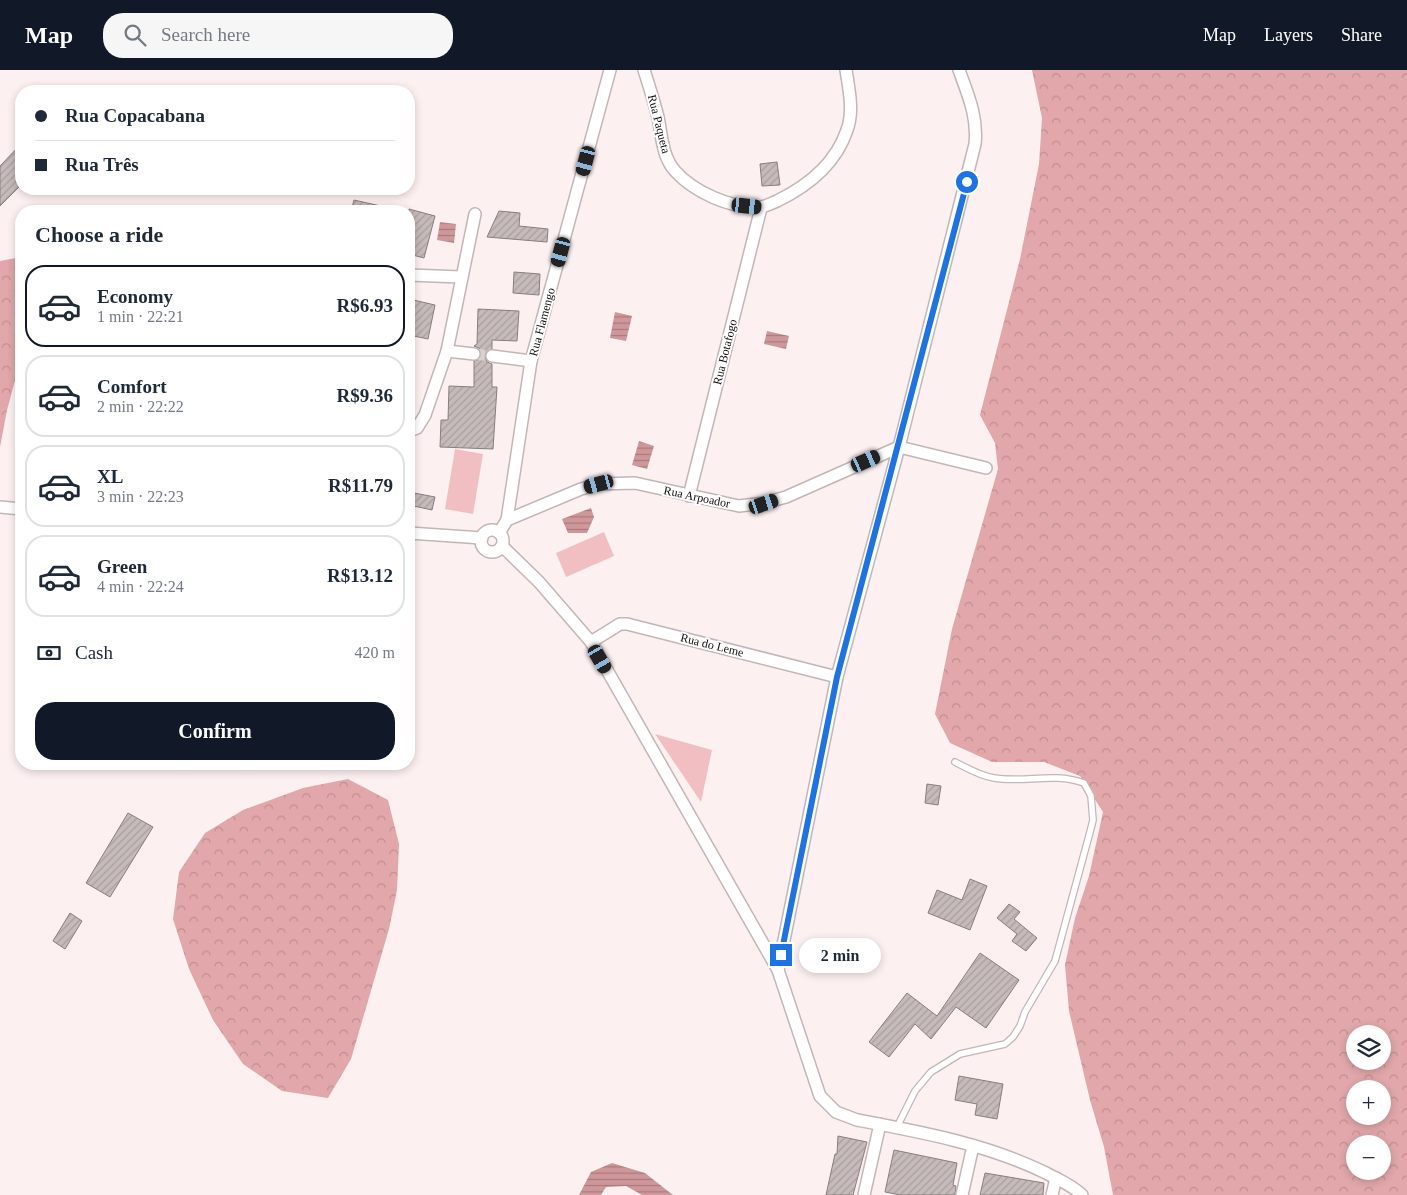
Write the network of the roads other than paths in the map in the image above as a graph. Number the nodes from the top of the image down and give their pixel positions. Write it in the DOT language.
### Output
graph roads {
  1 [pos="610,70"];
  2 [pos="644,70"];
  3 [pos="846,70"];
  4 [pos="959,70"];
  5 [pos="760,208"];
  6 [pos="476,214"];
  7 [pos="415,275"];
  8 [pos="461,277"];
  9 [pos="447,351"];
  10 [pos="474,354"];
  11 [pos="492,356"];
  12 [pos="531,362"];
  13 [pos="415,429"];
  14 [pos="899,447"];
  15 [pos="986,468"];
  16 [pos="689,496"];
  17 [pos="0,507"];
  18 [pos="15,508"];
  19 [pos="507,520"];
  20 [pos="415,533"];
  21 [pos="499,533"];
  22 [pos="482,538"];
  23 [pos="502,546"];
  24 [pos="591,642"];
  25 [pos="837,677"];
  26 [pos="955,762"];
  27 [pos="778,970"];
  28 [pos="880,1124"];
  29 [pos="897,1128"];
  30 [pos="974,1146"];
  31 [pos="1056,1178"];
  32 [pos="864,1195"];
  33 [pos="962,1195"];
  34 [pos="1052,1195"];
  35 [pos="1082,1195"];
  1 -- 12 [label="street, Rua Flamengo"];
  2 -- 5 [label="street, Rua Paqueta"];
  3 -- 5 [label="street"];
  4 -- 14 [label="street"];
  5 -- 16 [label="street, Rua Botafogo"];
  6 -- 8 [label="street"];
  7 -- 8 [label="street"];
  8 -- 9 [label="street"];
  9 -- 10 [label="street"];
  9 -- 13 [label="street"];
  11 -- 12 [label="street"];
  12 -- 19 [label="street, Rua Flamengo"];
  14 -- 15 [label="street"];
  14 -- 16 [label="street, Rua Arpoador"];
  14 -- 25 [label="street"];
  16 -- 19 [label="street, Rua Arpoador"];
  17 -- 18 [label="street"];
  19 -- 21 [label="street"];
  20 -- 22 [label="street"];
  21 -- 22 [label="street"];
  21 -- 23 [label="street"];
  22 -- 23 [label="street"];
  23 -- 24 [label="street"];
  24 -- 25 [label="street, Rua do Leme"];
  24 -- 27 [label="street"];
  25 -- 27 [label="street"];
  26 -- 29 [label="lane"];
  27 -- 28 [label="street"];
  28 -- 29 [label="street"];
  28 -- 32 [label="street"];
  29 -- 30 [label="street"];
  30 -- 31 [label="street"];
  30 -- 33 [label="street"];
  31 -- 34 [label="street"];
  31 -- 35 [label="street"];
}
